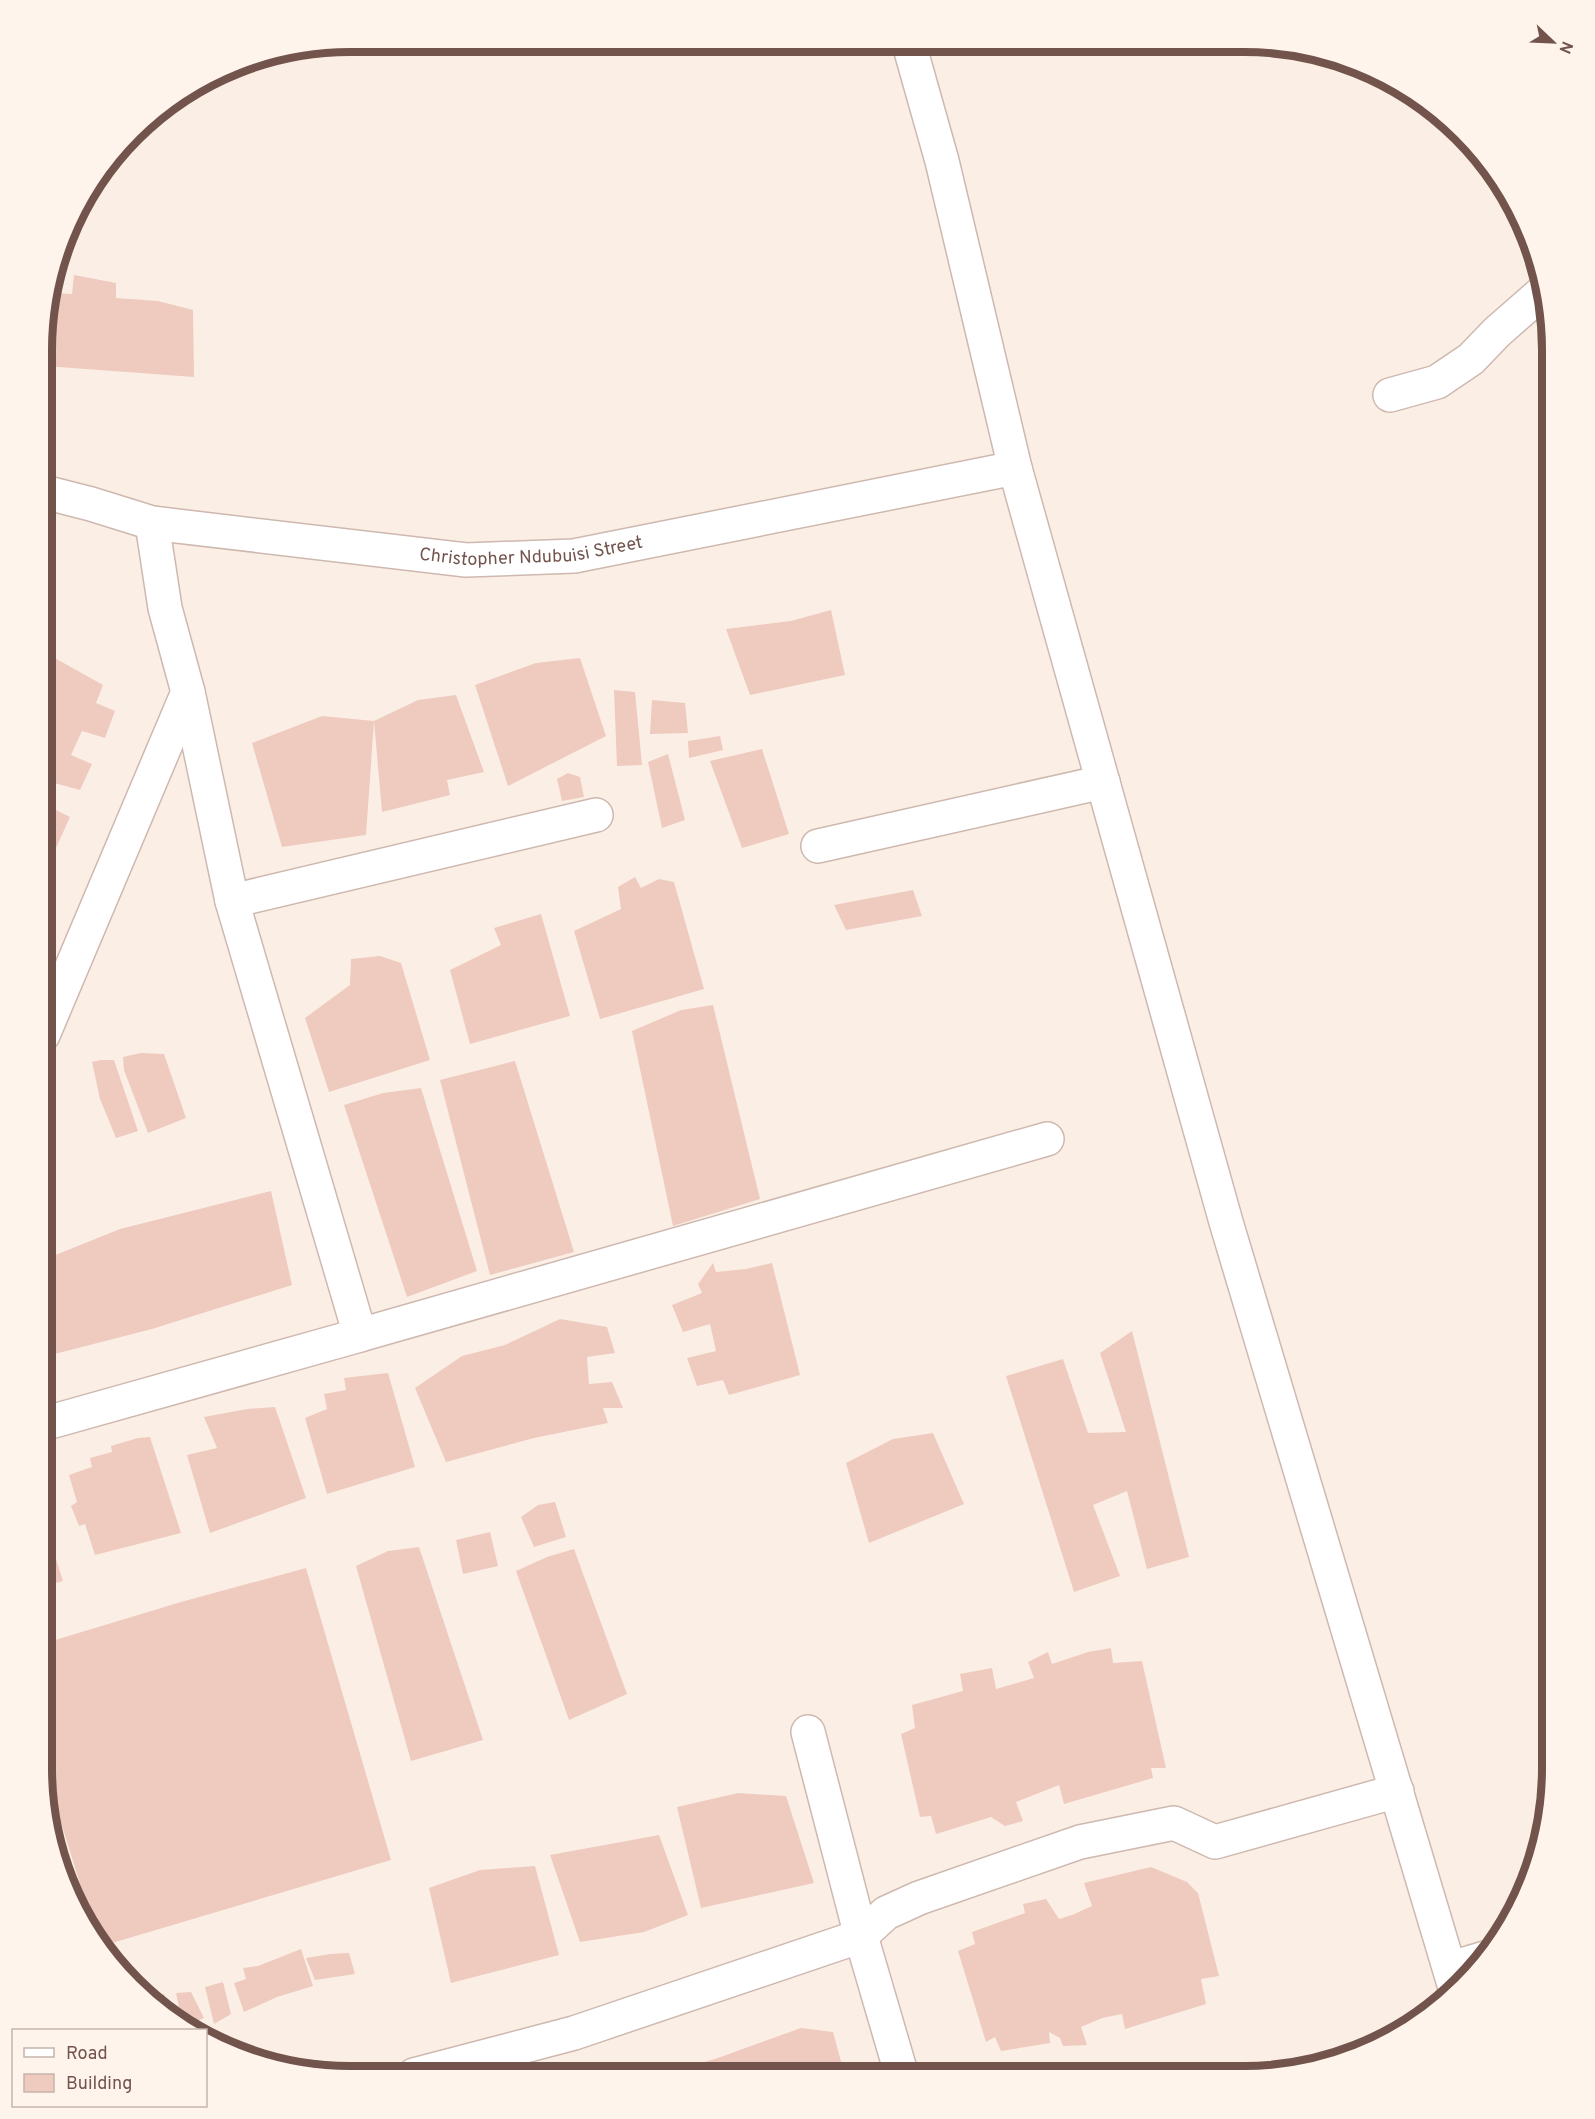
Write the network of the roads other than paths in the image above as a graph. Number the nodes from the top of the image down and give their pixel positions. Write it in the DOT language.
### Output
graph roads {
  1 [pos="911,52"];
  2 [pos="1538,296"];
  3 [pos="1390,395"];
  4 [pos="1015,468"];
  5 [pos="52,494"];
  6 [pos="152,523"];
  7 [pos="188,692"];
  8 [pos="1103,782"];
  9 [pos="596,815"];
  10 [pos="818,846"];
  11 [pos="232,901"];
  12 [pos="52,1014"];
  13 [pos="1047,1139"];
  14 [pos="360,1335"];
  15 [pos="52,1421"];
  16 [pos="808,1732"];
  17 [pos="1397,1791"];
  18 [pos="861,1936"];
  19 [pos="1454,1980"];
  20 [pos="447,2066"];
  21 [pos="899,2066"];
  1 -- 4 [label="street"];
  2 -- 3 [label="street"];
  4 -- 6 [label="street, Christopher Ndubuisi Street"];
  4 -- 8 [label="street"];
  5 -- 6 [label="street, Christopher Ndubuisi Street"];
  6 -- 7 [label="street"];
  7 -- 11 [label="street"];
  7 -- 12 [label="street"];
  8 -- 10 [label="street"];
  8 -- 17 [label="street"];
  9 -- 11 [label="street"];
  11 -- 14 [label="street"];
  13 -- 14 [label="street"];
  14 -- 15 [label="street"];
  16 -- 18 [label="street"];
  17 -- 18 [label="street"];
  17 -- 19 [label="street"];
  18 -- 20 [label="street"];
  18 -- 21 [label="street"];
}
